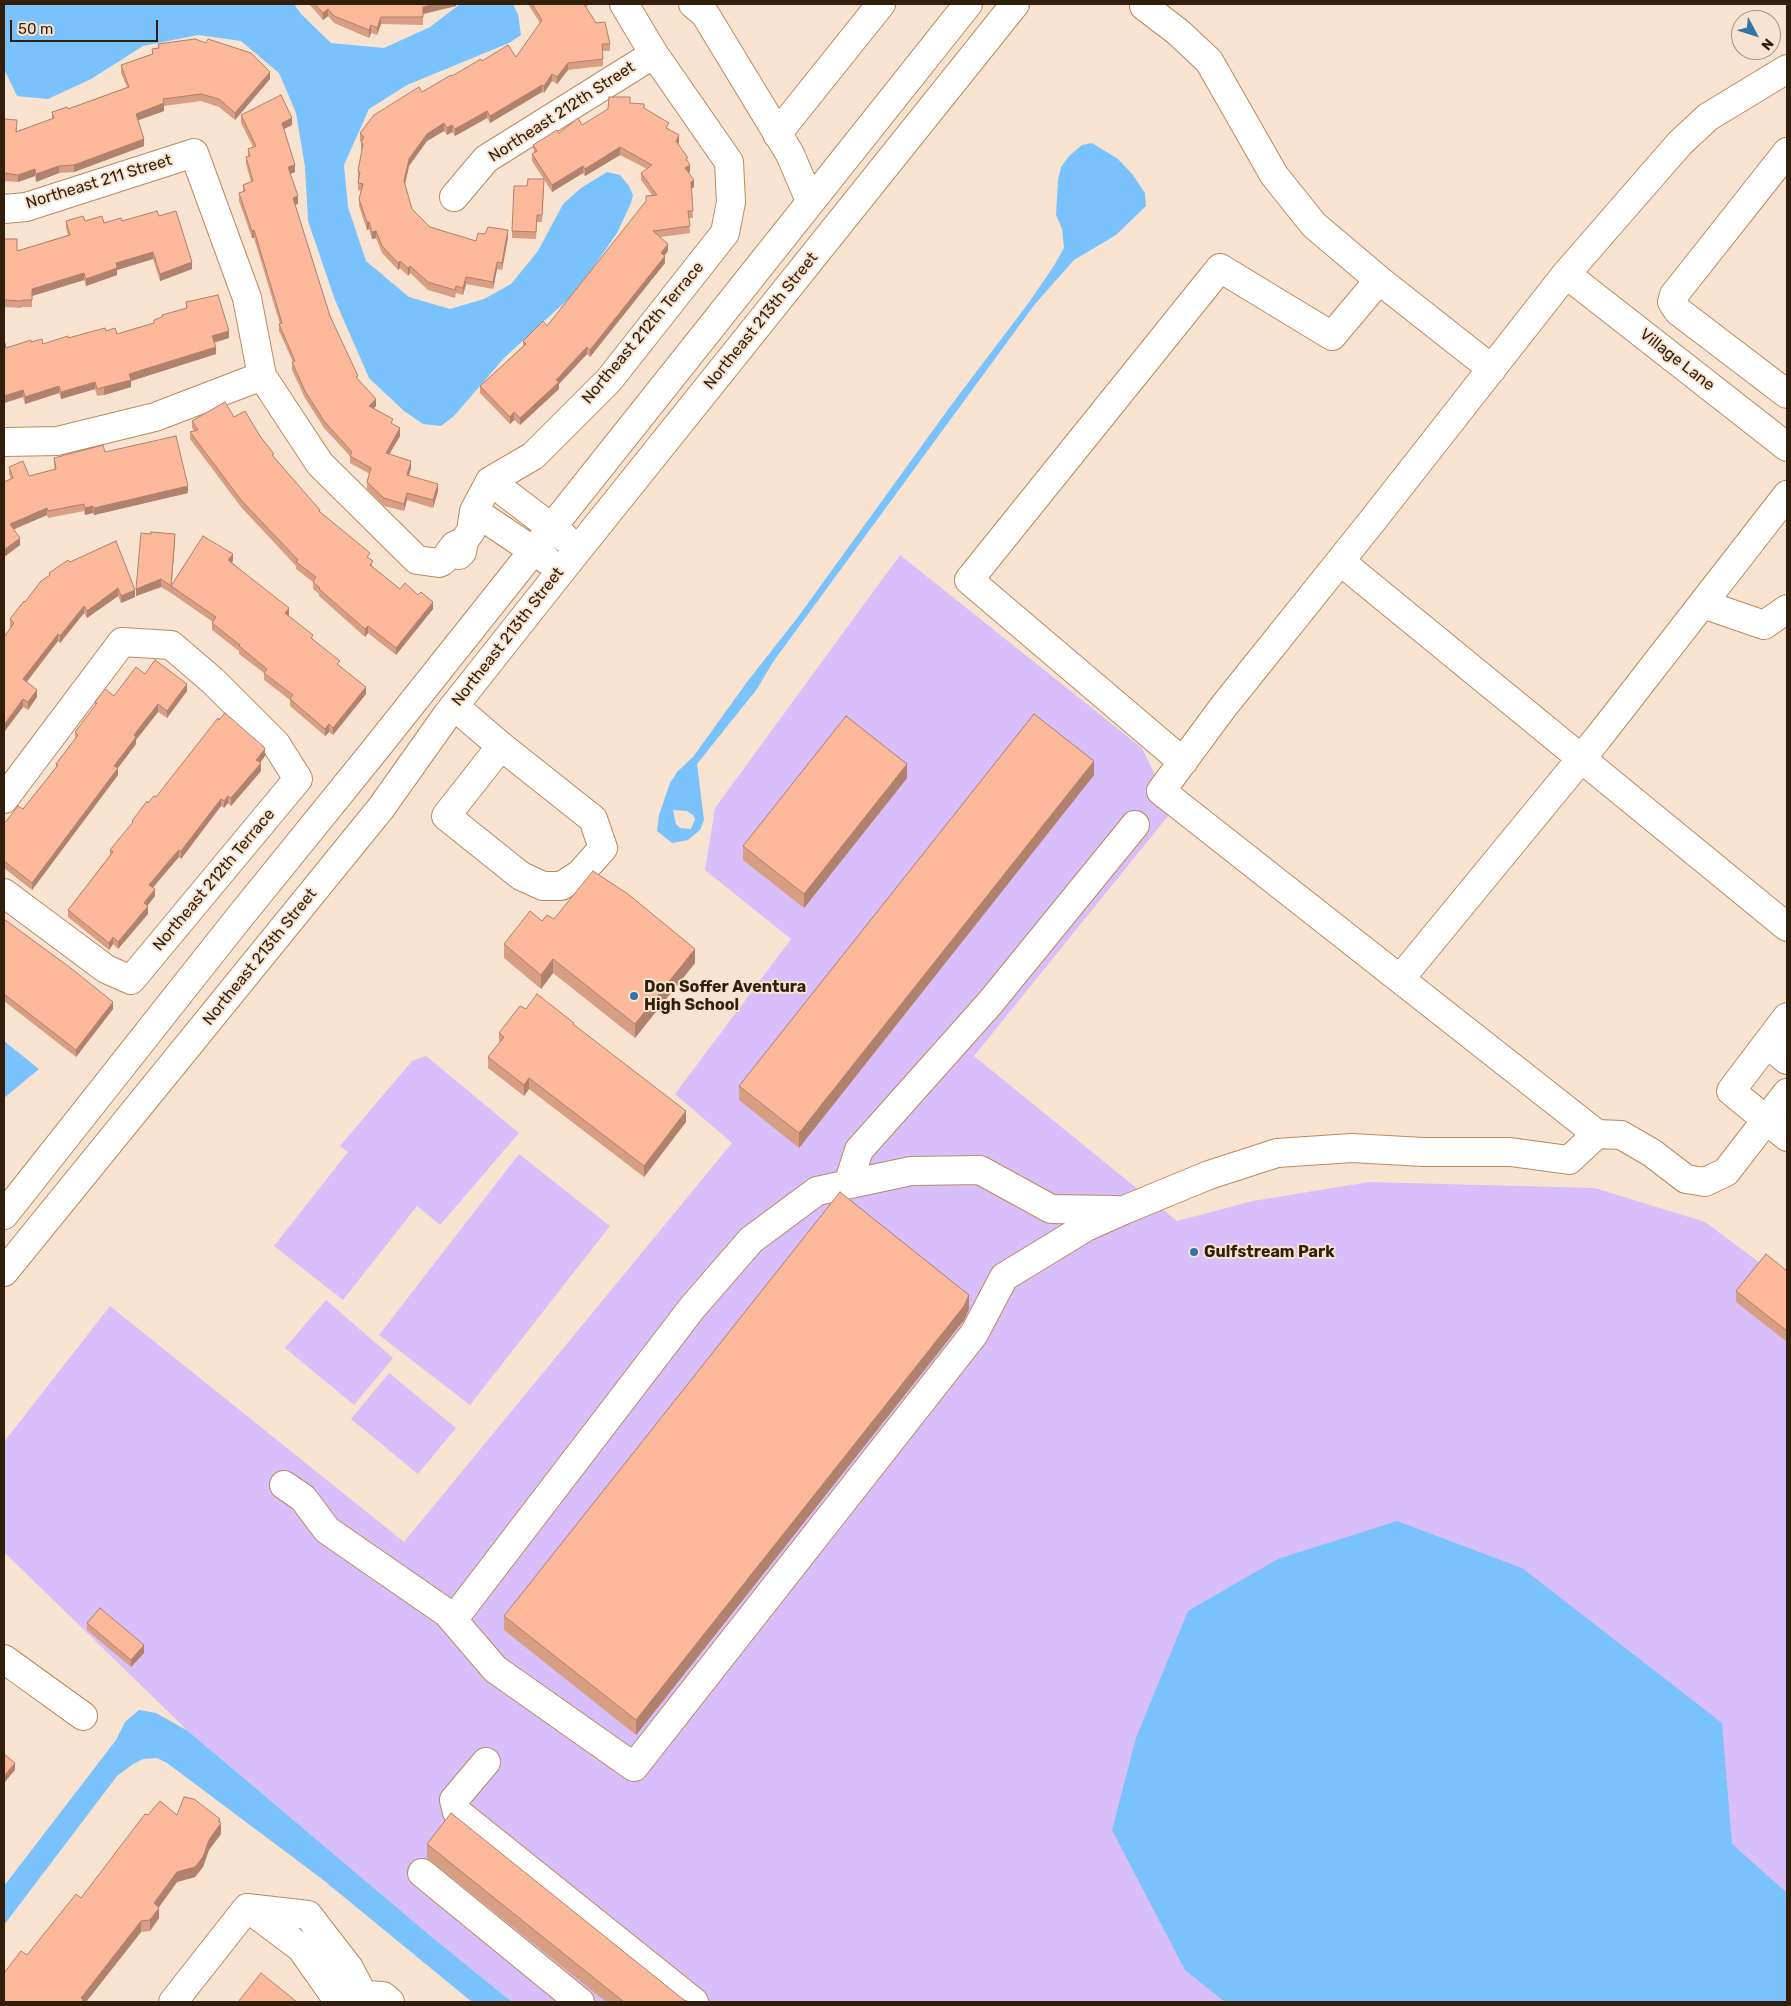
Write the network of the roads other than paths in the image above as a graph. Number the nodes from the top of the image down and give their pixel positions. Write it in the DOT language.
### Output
graph roads {
  1 [pos="624,4"];
  2 [pos="692,4"];
  3 [pos="881,4"];
  4 [pos="968,4"];
  5 [pos="1016,4"];
  6 [pos="1141,5"];
  7 [pos="654,54"];
  8 [pos="1784,73"];
  9 [pos="784,144"];
  10 [pos="1787,152"];
  11 [pos="834,170"];
  12 [pos="454,197"];
  13 [pos="810,200"];
  14 [pos="4,209"];
  15 [pos="1566,274"];
  16 [pos="1379,280"];
  17 [pos="1492,369"];
  18 [pos="262,376"];
  19 [pos="1787,394"];
  20 [pos="4,442"];
  21 [pos="1787,446"];
  22 [pos="490,481"];
  23 [pos="1787,495"];
  24 [pos="474,511"];
  25 [pos="551,526"];
  26 [pos="578,548"];
  27 [pos="533,549"];
  28 [pos="1340,561"];
  29 [pos="560,571"];
  30 [pos="1703,604"];
  31 [pos="1787,609"];
  32 [pos="454,706"];
  33 [pos="501,746"];
  34 [pos="1582,758"];
  35 [pos="1183,762"];
  36 [pos="4,800"];
  37 [pos="1136,825"];
  38 [pos="4,893"];
  39 [pos="255,897"];
  40 [pos="1787,928"];
  41 [pos="279,933"];
  42 [pos="1400,979"];
  43 [pos="1787,1017"];
  44 [pos="1777,1052"];
  45 [pos="1787,1093"];
  46 [pos="1766,1120"];
  47 [pos="1597,1134"];
  48 [pos="1787,1137"];
  49 [pos="848,1184"];
  50 [pos="1124,1210"];
  51 [pos="4,1215"];
  52 [pos="4,1272"];
  53 [pos="284,1485"];
  54 [pos="453,1620"];
  55 [pos="4,1659"];
  56 [pos="83,1716"];
  57 [pos="486,1762"];
  58 [pos="422,1872"];
  59 [pos="357,2000"];
  60 [pos="173,2002"];
  61 [pos="390,2002"];
  62 [pos="580,2002"];
  63 [pos="694,2002"];
  1 -- 7 [label="street, Northeast 212th Terrace"];
  2 -- 9 [label="street"];
  3 -- 9 [label="street"];
  4 -- 11 [label="street"];
  5 -- 26 [label="street, Northeast 213th Street"];
  6 -- 16 [label="street"];
  7 -- 12 [label="street, Northeast 212th Street"];
  7 -- 22 [label="street, Northeast 212th Terrace"];
  8 -- 15 [label="street"];
  9 -- 11 [label="street"];
  9 -- 13 [label="street"];
  10 -- 19 [label="street"];
  11 -- 13 [label="street"];
  13 -- 25 [label="street"];
  14 -- 18 [label="street, Northeast 211 Street"];
  15 -- 17 [label="street"];
  15 -- 21 [label="street, Village Lane"];
  16 -- 17 [label="street"];
  16 -- 35 [label="street"];
  17 -- 28 [label="street"];
  18 -- 20 [label="street"];
  18 -- 24 [label="street"];
  22 -- 24 [label="street"];
  22 -- 25 [label="street"];
  23 -- 30 [label="street"];
  24 -- 27 [label="street"];
  25 -- 26 [label="street"];
  25 -- 27 [label="street"];
  26 -- 29 [label="street, Northeast 213th Street"];
  27 -- 29 [label="street"];
  27 -- 39 [label="street"];
  28 -- 34 [label="street"];
  28 -- 35 [label="street"];
  29 -- 32 [label="street, Northeast 213th Street"];
  30 -- 31 [label="street"];
  30 -- 34 [label="street"];
  32 -- 33 [label="street"];
  32 -- 41 [label="street, Northeast 213th Street"];
  33 -- 33 [label="street"];
  34 -- 40 [label="street"];
  34 -- 42 [label="street"];
  35 -- 42 [label="street"];
  36 -- 38 [label="street, Northeast 212th Terrace"];
  37 -- 49 [label="street"];
  39 -- 41 [label="street"];
  39 -- 51 [label="street"];
  41 -- 52 [label="street, Northeast 213th Street"];
  42 -- 47 [label="street"];
  43 -- 44 [label="street"];
  44 -- 46 [label="street"];
  45 -- 46 [label="street"];
  46 -- 47 [label="street"];
  46 -- 48 [label="street"];
  47 -- 50 [label="street"];
  49 -- 50 [label="street"];
  49 -- 54 [label="street"];
  50 -- 54 [label="street"];
  53 -- 54 [label="street"];
  55 -- 56 [label="street"];
  57 -- 63 [label="street"];
  58 -- 62 [label="street"];
  59 -- 60 [label="street"];
  59 -- 61 [label="street"];
}
